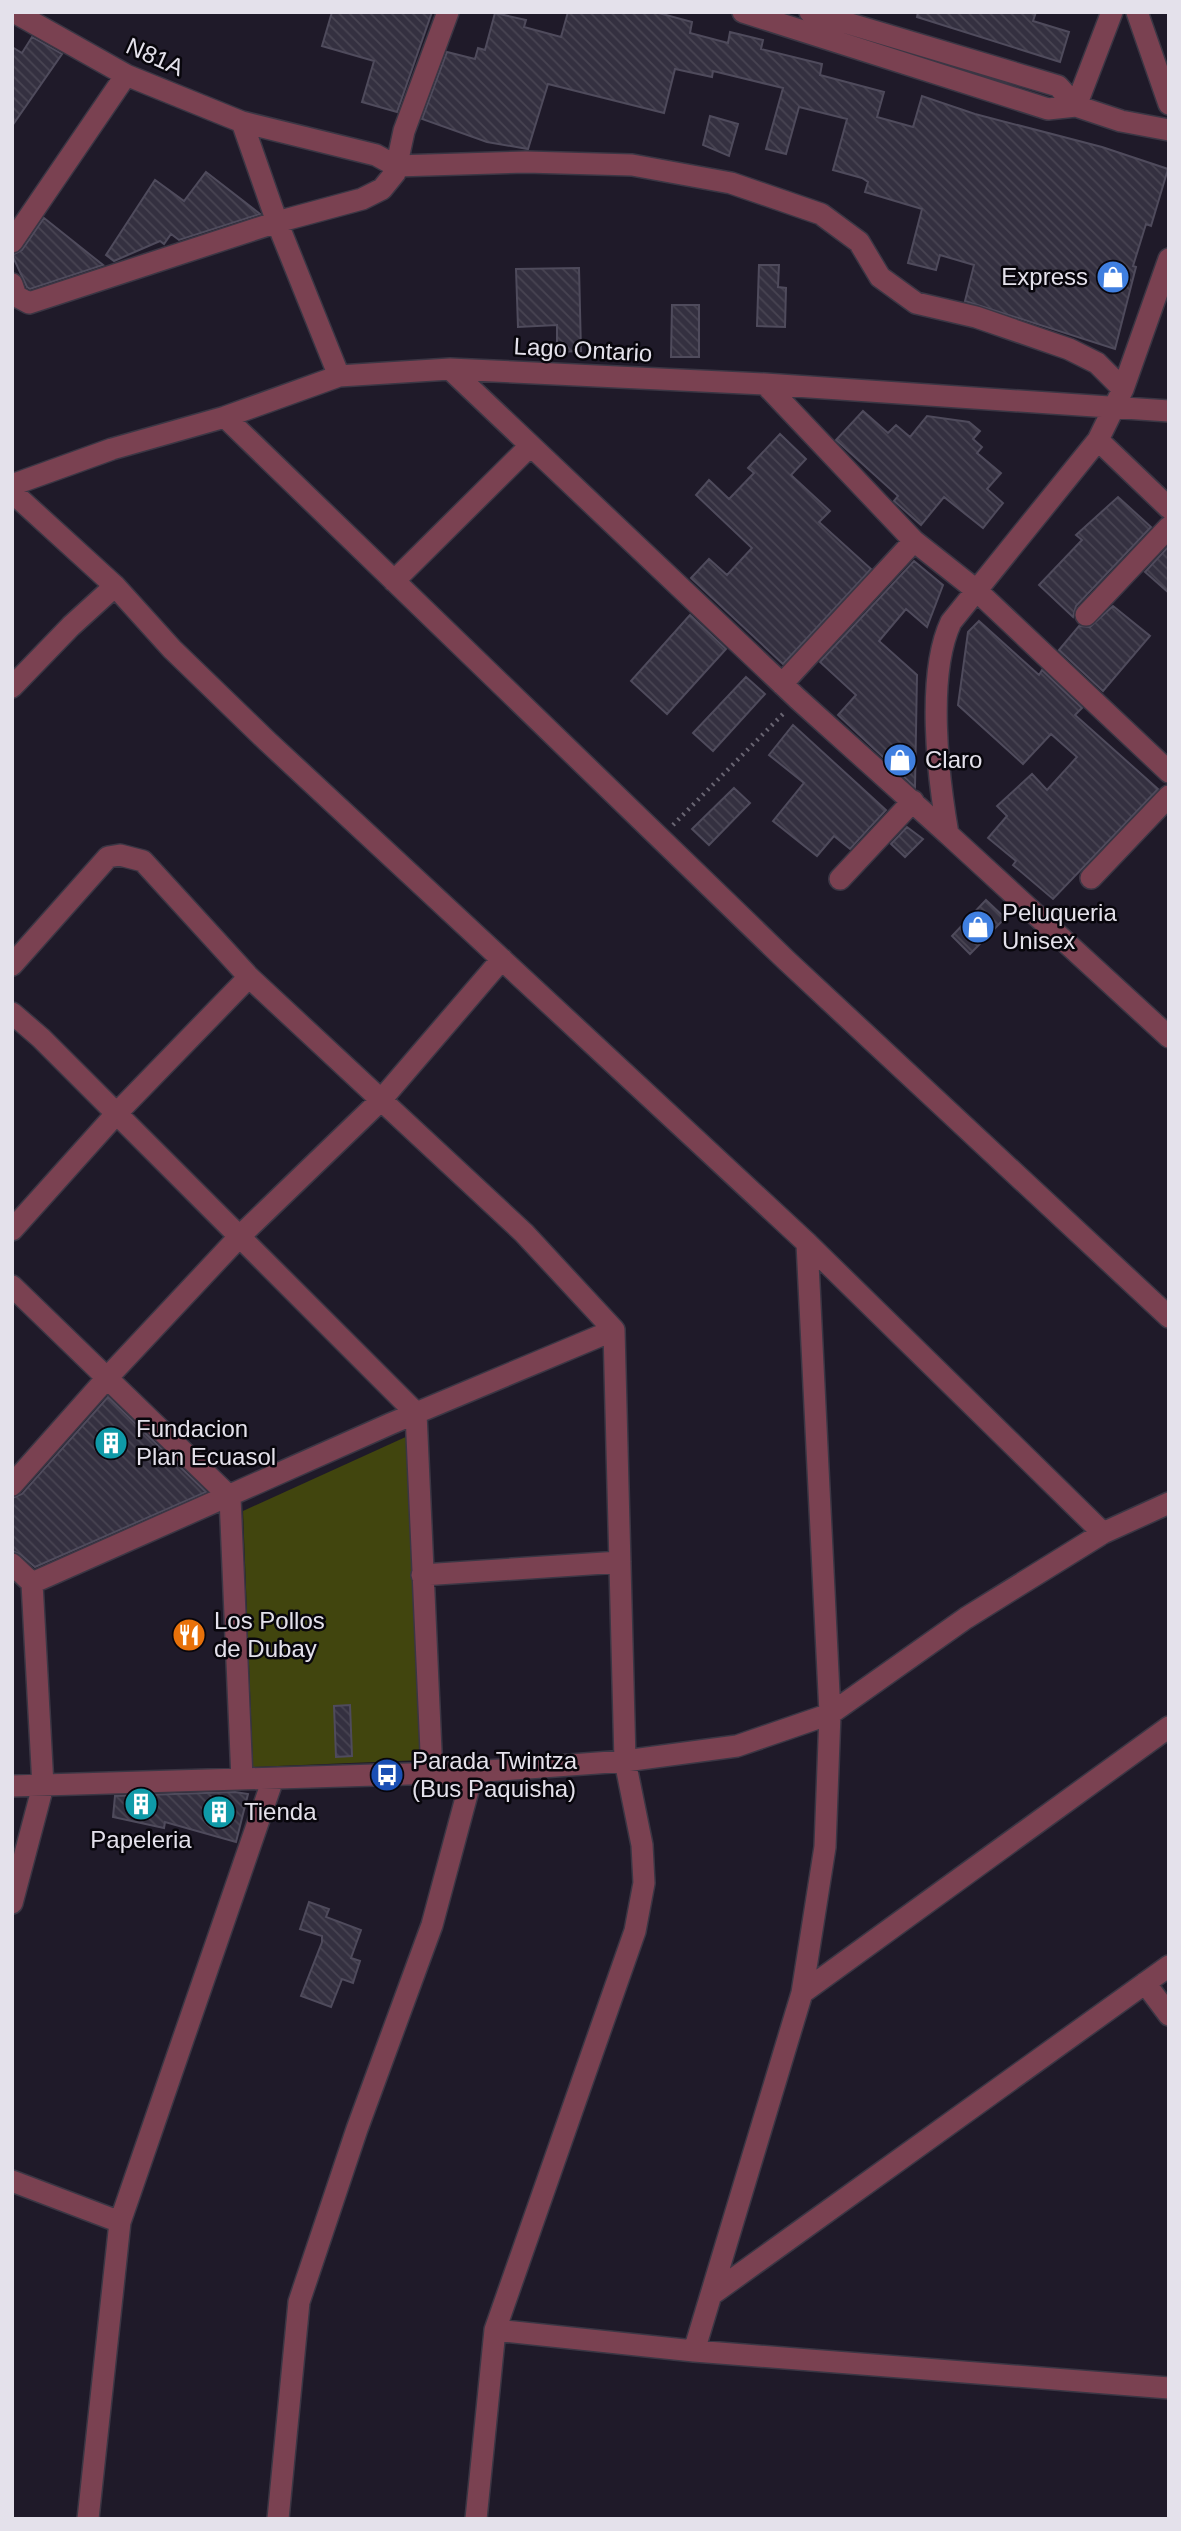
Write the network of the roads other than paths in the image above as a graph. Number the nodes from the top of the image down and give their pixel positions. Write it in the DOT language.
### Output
graph roads {
  1 [pos="14,12"];
  2 [pos="448,12"];
  3 [pos="743,12"];
  4 [pos="810,12"];
  5 [pos="1111,12"];
  6 [pos="1137,12"];
  7 [pos="848,19"];
  8 [pos="126,75"];
  9 [pos="1169,104"];
  10 [pos="1076,106"];
  11 [pos="243,121"];
  12 [pos="1169,130"];
  13 [pos="396,166"];
  14 [pos="277,222"];
  15 [pos="12,242"];
  16 [pos="1169,259"];
  17 [pos="12,284"];
  18 [pos="450,369"];
  19 [pos="339,376"];
  20 [pos="765,384"];
  21 [pos="1122,388"];
  22 [pos="1113,408"];
  23 [pos="1169,411"];
  24 [pos="225,417"];
  25 [pos="1098,440"];
  26 [pos="530,446"];
  27 [pos="12,485"];
  28 [pos="12,492"];
  29 [pos="1169,508"];
  30 [pos="1169,527"];
  31 [pos="915,541"];
  32 [pos="394,580"];
  33 [pos="115,586"];
  34 [pos="976,590"];
  35 [pos="1086,615"];
  36 [pos="782,684"];
  37 [pos="12,687"];
  38 [pos="1169,772"];
  39 [pos="1169,796"];
  40 [pos="913,801"];
  41 [pos="948,834"];
  42 [pos="1091,878"];
  43 [pos="841,879"];
  44 [pos="502,960"];
  45 [pos="12,965"];
  46 [pos="250,977"];
  47 [pos="12,1013"];
  48 [pos="1169,1037"];
  49 [pos="381,1100"];
  50 [pos="117,1113"];
  51 [pos="12,1230"];
  52 [pos="240,1236"];
  53 [pos="807,1242"];
  54 [pos="12,1286"];
  55 [pos="1169,1317"];
  56 [pos="614,1330"];
  57 [pos="107,1378"];
  58 [pos="416,1413"];
  59 [pos="12,1485"];
  60 [pos="230,1497"];
  61 [pos="1169,1503"];
  62 [pos="1103,1533"];
  63 [pos="620,1562"];
  64 [pos="12,1564"];
  65 [pos="422,1575"];
  66 [pos="32,1583"];
  67 [pos="830,1714"];
  68 [pos="1169,1727"];
  69 [pos="625,1761"];
  70 [pos="473,1772"];
  71 [pos="432,1774"];
  72 [pos="242,1779"];
  73 [pos="273,1779"];
  74 [pos="12,1786"];
  75 [pos="43,1786"];
  76 [pos="12,1903"];
  77 [pos="1169,1966"];
  78 [pos="1145,1983"];
  79 [pos="802,1993"];
  80 [pos="1169,2015"];
  81 [pos="12,2180"];
  82 [pos="120,2222"];
  83 [pos="711,2295"];
  84 [pos="495,2330"];
  85 [pos="694,2351"];
  86 [pos="1169,2388"];
  87 [pos="88,2519"];
  88 [pos="278,2519"];
  89 [pos="476,2519"];
  1 -- 8 [label="street, N81A"];
  2 -- 13 [label="street"];
  3 -- 10 [label="street"];
  4 -- 7 [label="street"];
  5 -- 10 [label="street"];
  6 -- 9 [label="street"];
  7 -- 10 [label="street"];
  8 -- 11 [label="street, N81A"];
  8 -- 15 [label="street"];
  10 -- 12 [label="street"];
  11 -- 13 [label="street, N81A"];
  11 -- 14 [label="street"];
  13 -- 14 [label="street"];
  13 -- 21 [label="street"];
  14 -- 17 [label="street"];
  14 -- 19 [label="street"];
  16 -- 21 [label="street"];
  18 -- 19 [label="street, Lago Ontario"];
  18 -- 20 [label="street, Lago Ontario"];
  18 -- 26 [label="street"];
  19 -- 24 [label="street, Lago Ontario"];
  20 -- 22 [label="street, Lago Ontario"];
  20 -- 31 [label="street"];
  21 -- 22 [label="street"];
  22 -- 23 [label="street, Lago Ontario"];
  22 -- 25 [label="street"];
  24 -- 27 [label="street, Lago Ontario"];
  24 -- 32 [label="street"];
  25 -- 29 [label="street"];
  25 -- 34 [label="street"];
  26 -- 32 [label="street"];
  26 -- 36 [label="street"];
  28 -- 33 [label="street"];
  30 -- 35 [label="street"];
  31 -- 34 [label="street"];
  31 -- 36 [label="street"];
  32 -- 55 [label="street"];
  33 -- 37 [label="street"];
  33 -- 44 [label="street"];
  34 -- 38 [label="street"];
  34 -- 41 [label="street"];
  36 -- 40 [label="street"];
  39 -- 42 [label="street"];
  40 -- 41 [label="street"];
  40 -- 43 [label="street"];
  41 -- 48 [label="street"];
  44 -- 49 [label="street"];
  44 -- 53 [label="street"];
  45 -- 46 [label="street"];
  46 -- 49 [label="street"];
  46 -- 50 [label="street"];
  47 -- 50 [label="street"];
  49 -- 52 [label="street"];
  49 -- 56 [label="street"];
  50 -- 51 [label="street"];
  50 -- 52 [label="street"];
  52 -- 57 [label="street"];
  52 -- 58 [label="street"];
  53 -- 62 [label="street"];
  53 -- 67 [label="street"];
  54 -- 57 [label="street"];
  56 -- 58 [label="street"];
  56 -- 63 [label="street"];
  57 -- 59 [label="street"];
  57 -- 60 [label="street"];
  58 -- 60 [label="street"];
  58 -- 65 [label="street"];
  60 -- 66 [label="street"];
  60 -- 72 [label="street"];
  61 -- 62 [label="street"];
  62 -- 67 [label="street"];
  63 -- 65 [label="street"];
  63 -- 69 [label="street"];
  64 -- 66 [label="street"];
  65 -- 71 [label="street"];
  66 -- 75 [label="street"];
  67 -- 69 [label="street"];
  67 -- 79 [label="street"];
  68 -- 79 [label="street"];
  69 -- 70 [label="street"];
  69 -- 84 [label="street"];
  70 -- 71 [label="street"];
  70 -- 88 [label="street"];
  71 -- 73 [label="street"];
  72 -- 73 [label="street"];
  72 -- 75 [label="street"];
  73 -- 82 [label="street"];
  74 -- 75 [label="street"];
  75 -- 76 [label="street"];
  77 -- 78 [label="street"];
  78 -- 80 [label="street"];
  78 -- 83 [label="street"];
  79 -- 83 [label="street"];
  81 -- 82 [label="street"];
  82 -- 87 [label="street"];
  83 -- 85 [label="street"];
  84 -- 85 [label="street"];
  84 -- 89 [label="street"];
  85 -- 86 [label="street"];
}
